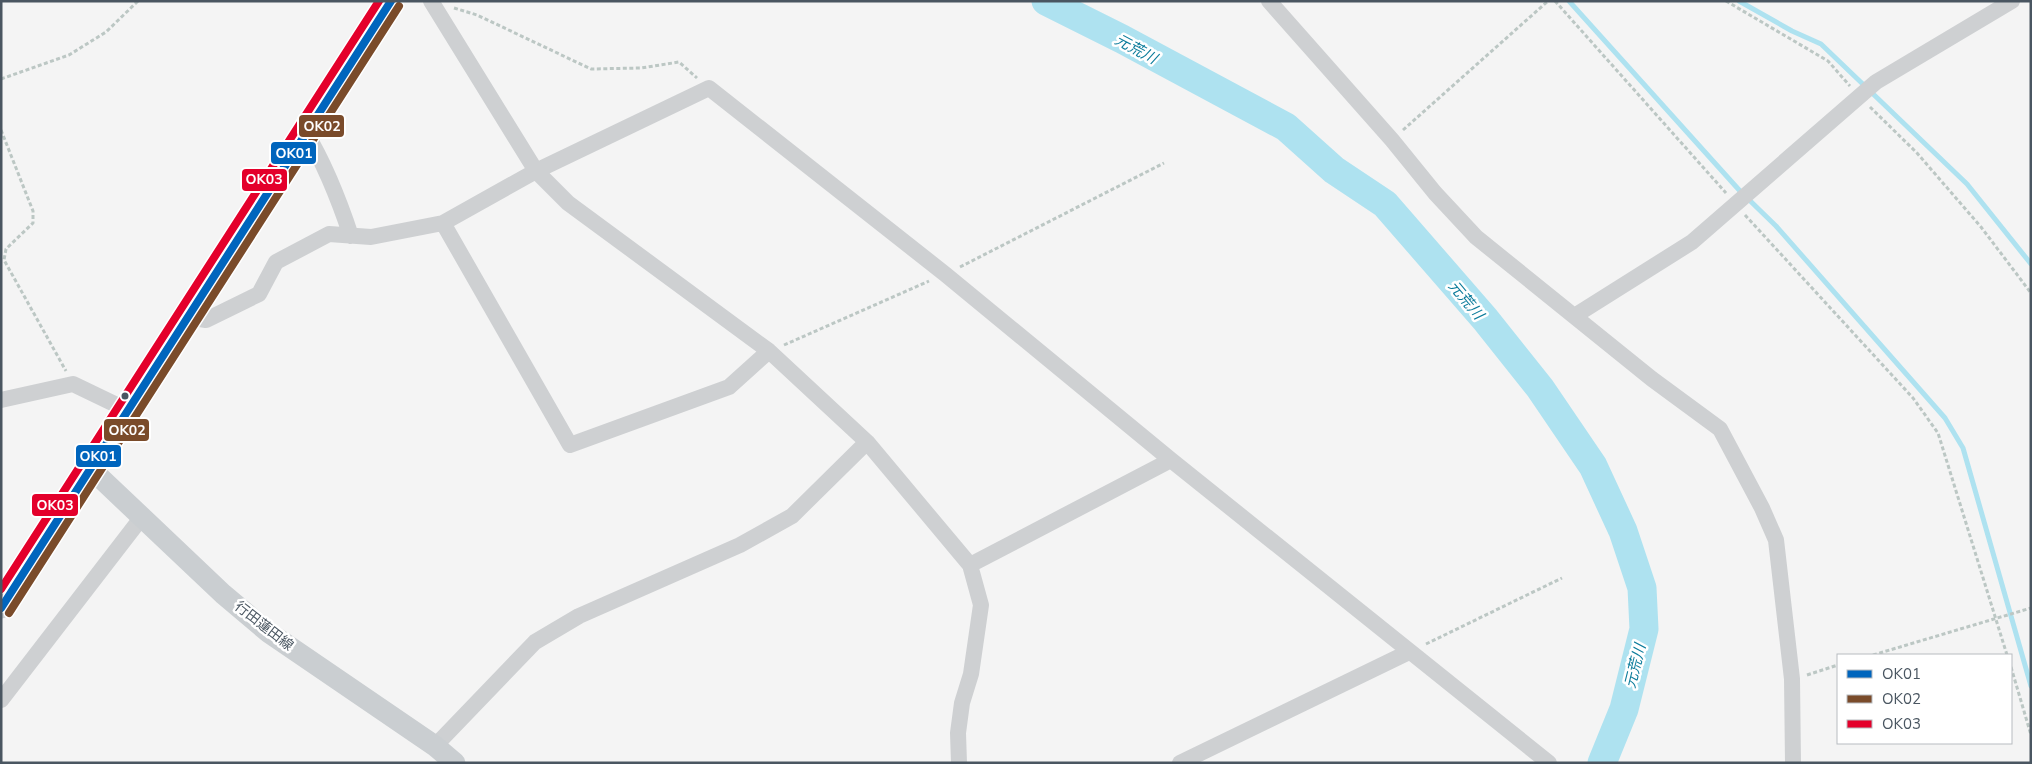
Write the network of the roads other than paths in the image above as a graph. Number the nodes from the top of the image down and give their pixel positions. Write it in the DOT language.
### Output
graph roads {
  1 [pos="391,1"];
  2 [pos="431,1"];
  3 [pos="1269,1"];
  4 [pos="2012,1"];
  5 [pos="306,133"];
  6 [pos="536,172"];
  7 [pos="443,223"];
  8 [pos="351,236"];
  9 [pos="1576,315"];
  10 [pos="188,317"];
  11 [pos="769,351"];
  12 [pos="1,400"];
  13 [pos="127,410"];
  14 [pos="867,442"];
  15 [pos="1171,460"];
  16 [pos="90,468"];
  17 [pos="142,517"];
  18 [pos="970,565"];
  19 [pos="1,608"];
  20 [pos="1409,652"];
  21 [pos="1,700"];
  22 [pos="435,746"];
  23 [pos="455,763"];
  24 [pos="958,763"];
  25 [pos="1180,763"];
  26 [pos="1549,763"];
  27 [pos="1793,763"];
  1 -- 5 [label="main road"];
  2 -- 6 [label="street"];
  3 -- 9 [label="street"];
  4 -- 9 [label="street"];
  5 -- 8 [label="street"];
  5 -- 10 [label="main road"];
  6 -- 7 [label="street"];
  6 -- 11 [label="street"];
  6 -- 15 [label="street"];
  7 -- 8 [label="street"];
  7 -- 11 [label="street"];
  8 -- 10 [label="street"];
  9 -- 27 [label="street"];
  10 -- 13 [label="main road"];
  11 -- 14 [label="street"];
  12 -- 13 [label="street"];
  13 -- 16 [label="main road"];
  14 -- 18 [label="street"];
  14 -- 22 [label="street"];
  15 -- 18 [label="street"];
  15 -- 20 [label="street"];
  16 -- 17 [label="main road, 行田蓮田線"];
  16 -- 19 [label="main road"];
  17 -- 21 [label="street"];
  17 -- 22 [label="main road, 行田蓮田線"];
  18 -- 24 [label="street"];
  20 -- 25 [label="street"];
  20 -- 26 [label="street"];
  22 -- 23 [label="main road, 行田蓮田線"];
}
